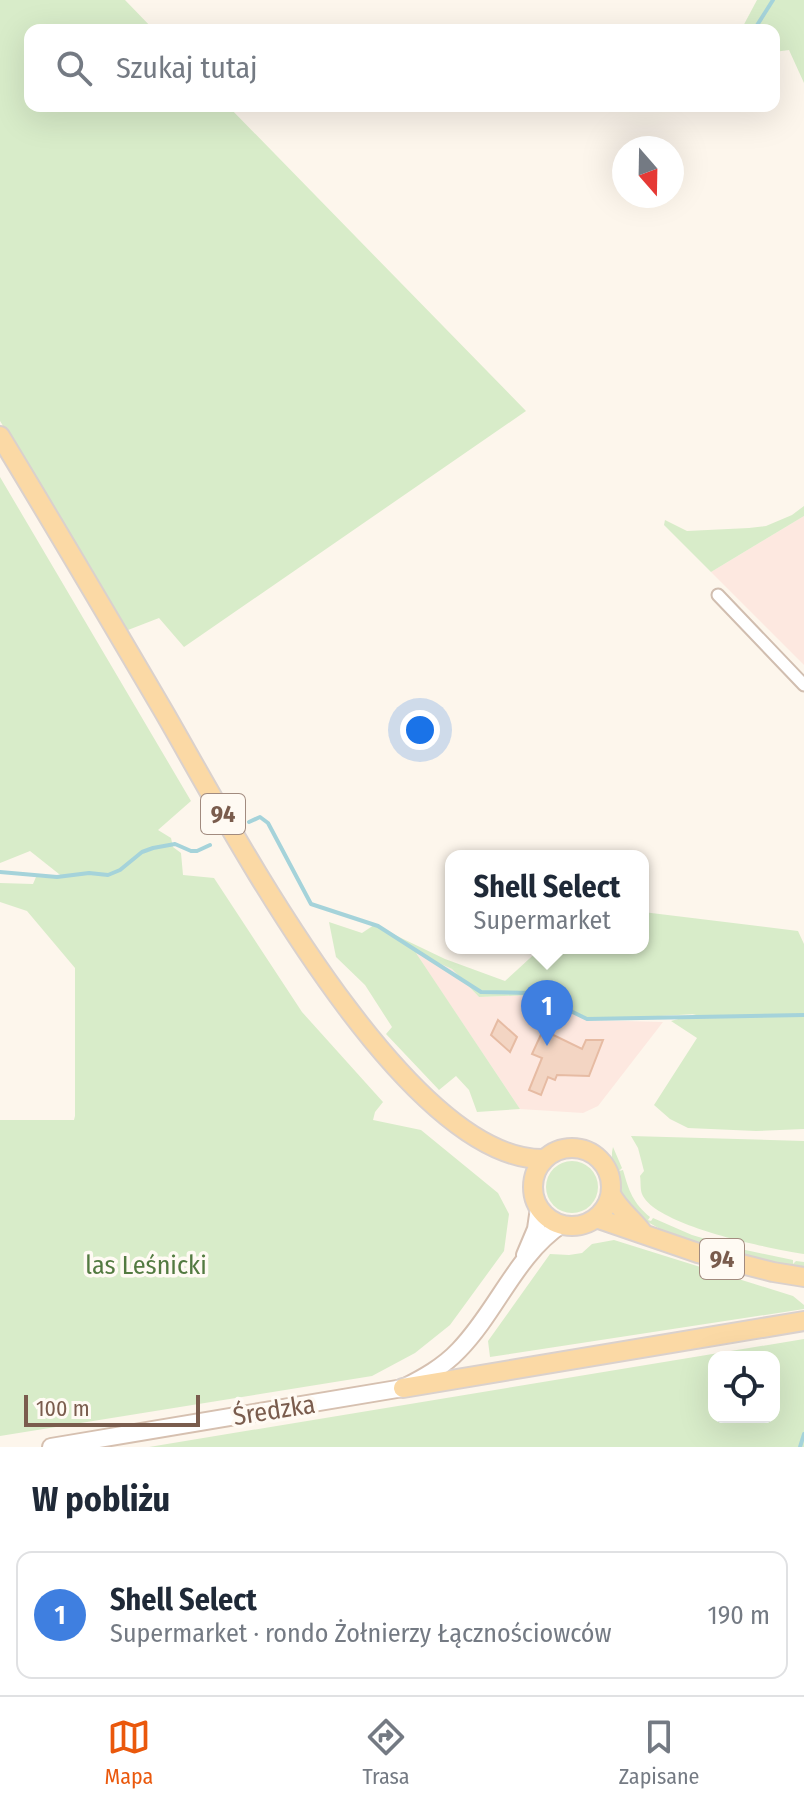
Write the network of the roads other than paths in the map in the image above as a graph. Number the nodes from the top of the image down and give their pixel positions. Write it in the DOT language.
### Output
graph roads {
  1 [pos="0,436"];
  2 [pos="718,595"];
  3 [pos="804,685"];
  4 [pos="497,1150"];
  5 [pos="545,1159"];
  6 [pos="534,1184"];
  7 [pos="611,1194"];
  8 [pos="539,1208"];
  9 [pos="596,1218"];
  10 [pos="562,1224"];
  11 [pos="643,1233"];
  12 [pos="522,1264"];
  13 [pos="804,1277"];
  14 [pos="804,1321"];
  15 [pos="403,1388"];
  16 [pos="51,1447"];
  1 -- 4 [label="main road, 94"];
  2 -- 3 [label="street"];
  4 -- 5 [label="main road, 94"];
  4 -- 6 [label="main road, 94"];
  5 -- 6 [label="main road"];
  5 -- 7 [label="main road, 94"];
  6 -- 8 [label="main road"];
  7 -- 9 [label="main road"];
  7 -- 11 [label="main road, 94"];
  8 -- 10 [label="main road"];
  8 -- 12 [label="main road"];
  9 -- 10 [label="main road, 94"];
  9 -- 11 [label="main road, 94"];
  10 -- 12 [label="main road"];
  11 -- 13 [label="main road, 94"];
  12 -- 15 [label="main road"];
  14 -- 15 [label="main road"];
  15 -- 16 [label="main road, Średzka"];
}
